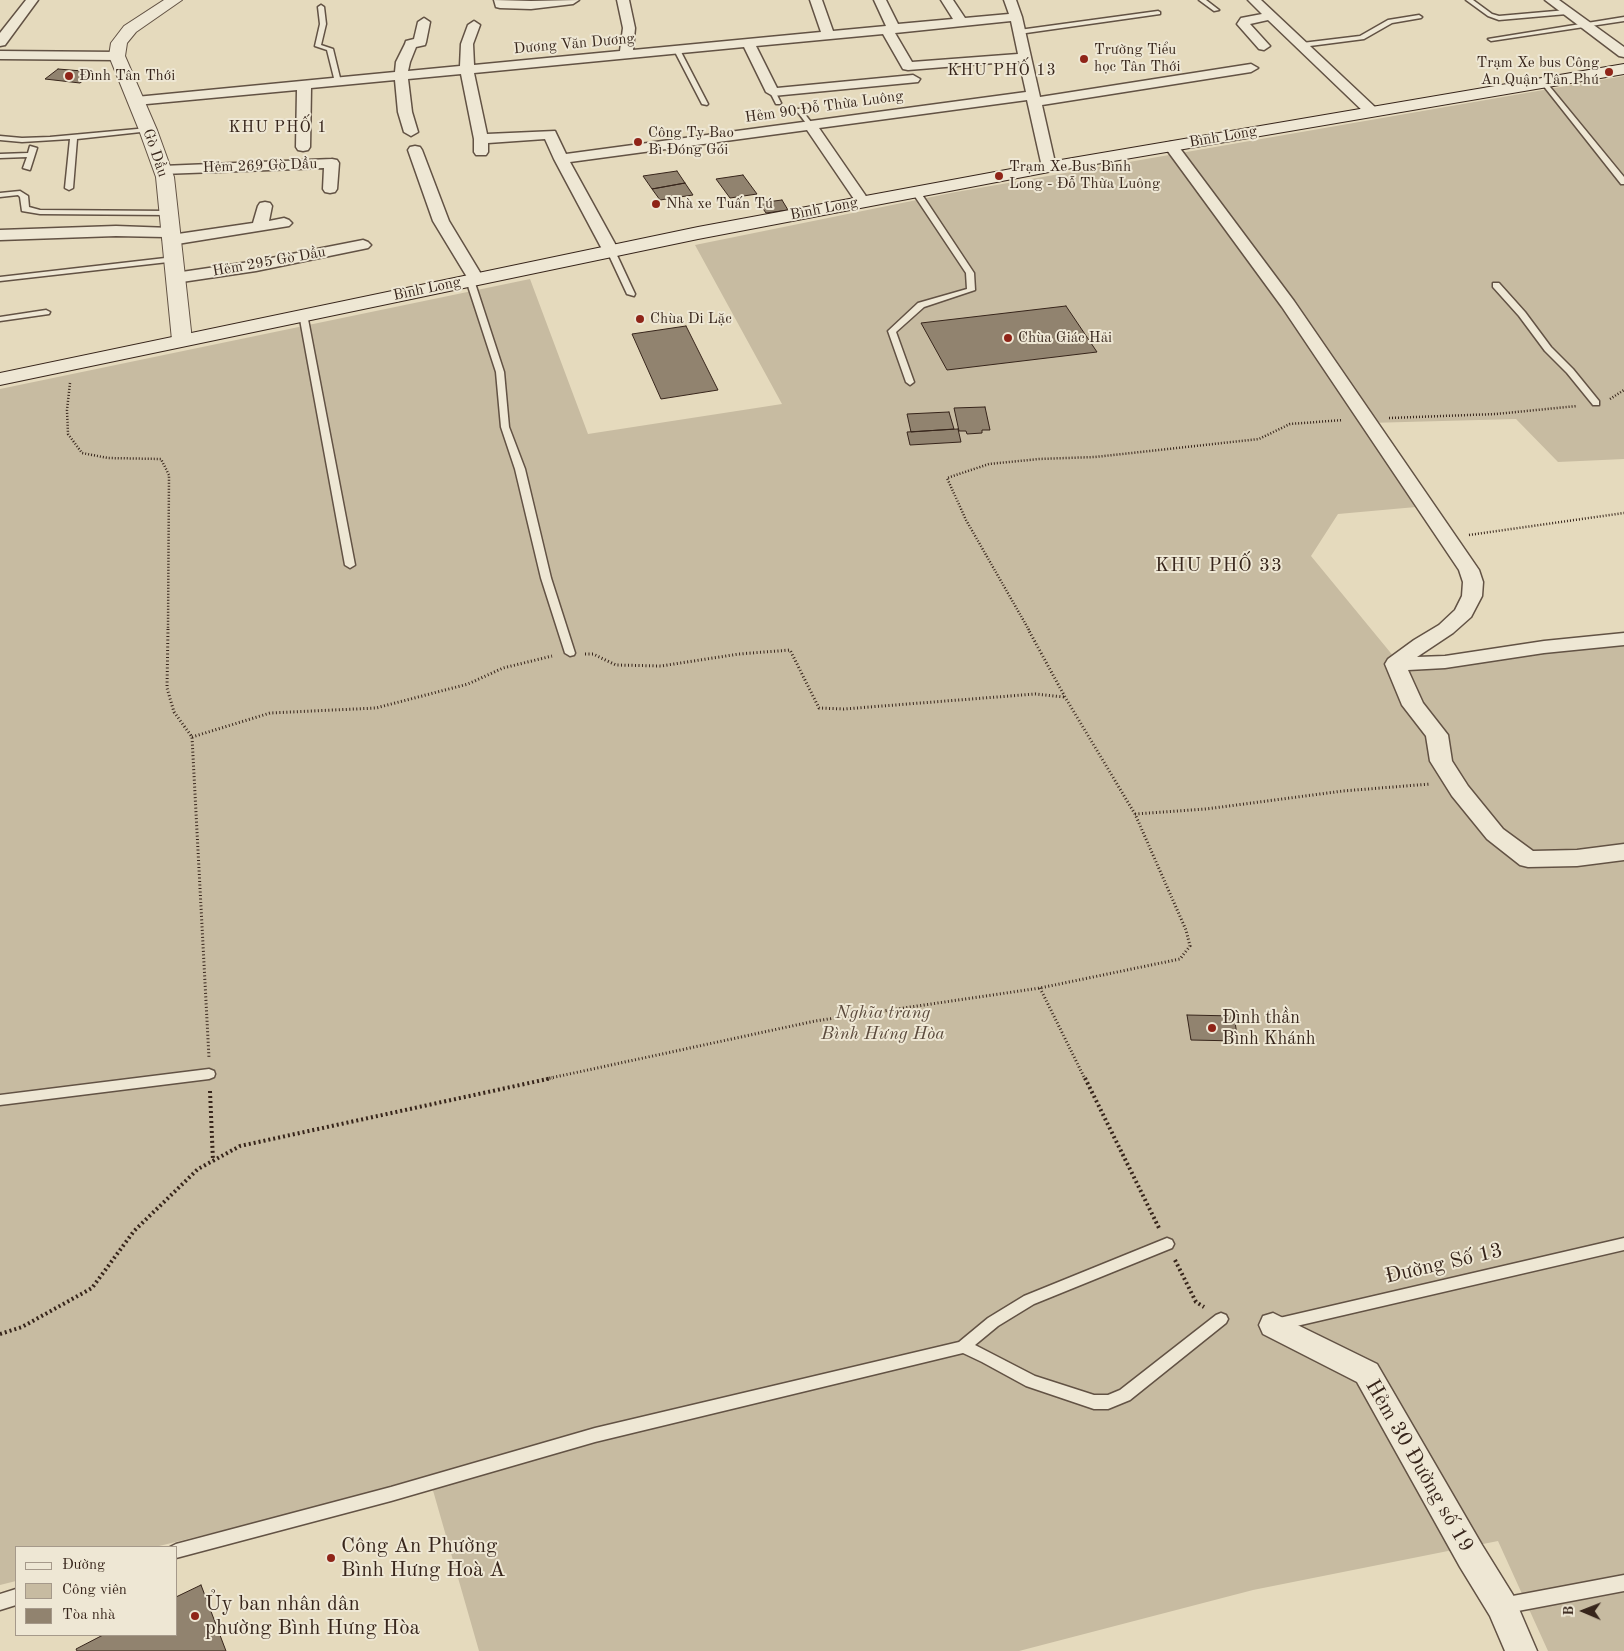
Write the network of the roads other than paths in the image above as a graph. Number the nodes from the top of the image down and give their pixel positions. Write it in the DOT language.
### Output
graph roads {
  1 [pos="32,0"];
  2 [pos="174,0"];
  3 [pos="500,0"];
  4 [pos="573,0"];
  5 [pos="623,0"];
  6 [pos="816,0"];
  7 [pos="880,0"];
  8 [pos="947,0"];
  9 [pos="1010,0"];
  10 [pos="1202,0"];
  11 [pos="1254,0"];
  12 [pos="1468,0"];
  13 [pos="1551,0"];
  14 [pos="321,7"];
  15 [pos="1216,10"];
  16 [pos="1567,12"];
  17 [pos="1158,13"];
  18 [pos="1272,16"];
  19 [pos="1016,17"];
  20 [pos="1419,17"];
  21 [pos="1624,19"];
  22 [pos="424,22"];
  23 [pos="961,22"];
  24 [pos="1583,24"];
  25 [pos="474,25"];
  26 [pos="890,29"];
  27 [pos="1019,32"];
  28 [pos="828,36"];
  29 [pos="1491,39"];
  30 [pos="0,42"];
  31 [pos="748,43"];
  32 [pos="1264,46"];
  33 [pos="1302,46"];
  34 [pos="677,50"];
  35 [pos="1624,53"];
  36 [pos="0,55"];
  37 [pos="626,55"];
  38 [pos="117,56"];
  39 [pos="1024,57"];
  40 [pos="1251,68"];
  41 [pos="1624,69"];
  42 [pos="467,70"];
  43 [pos="400,76"];
  44 [pos="913,79"];
  45 [pos="338,82"];
  46 [pos="1544,83"];
  47 [pos="304,85"];
  48 [pos="1034,99"];
  49 [pos="136,101"];
  50 [pos="705,104"];
  51 [pos="799,110"];
  52 [pos="1371,111"];
  53 [pos="811,126"];
  54 [pos="56,128"];
  55 [pos="148,130"];
  56 [pos="410,132"];
  57 [pos="74,137"];
  58 [pos="0,138"];
  59 [pos="50,139"];
  60 [pos="37,140"];
  61 [pos="1171,146"];
  62 [pos="302,147"];
  63 [pos="415,150"];
  64 [pos="31,155"];
  65 [pos="0,156"];
  66 [pos="561,159"];
  67 [pos="1049,167"];
  68 [pos="27,168"];
  69 [pos="162,170"];
  70 [pos="1624,182"];
  71 [pos="69,188"];
  72 [pos="330,188"];
  73 [pos="916,192"];
  74 [pos="0,195"];
  75 [pos="864,202"];
  76 [pos="265,206"];
  77 [pos="169,213"];
  78 [pos="284,223"];
  79 [pos="260,226"];
  80 [pos="0,235"];
  81 [pos="171,237"];
  82 [pos="363,244"];
  83 [pos="610,251"];
  84 [pos="174,259"];
  85 [pos="176,278"];
  86 [pos="0,279"];
  87 [pos="473,280"];
  88 [pos="1496,285"];
  89 [pos="631,294"];
  90 [pos="46,312"];
  91 [pos="304,314"];
  92 [pos="0,319"];
  93 [pos="182,340"];
  94 [pos="0,379"];
  95 [pos="910,382"];
  96 [pos="1596,403"];
  97 [pos="350,565"];
  98 [pos="1624,639"];
  99 [pos="570,653"];
  100 [pos="1395,664"];
  101 [pos="1624,852"];
  102 [pos="209,1074"];
  103 [pos="0,1100"];
  104 [pos="1167,1244"];
  105 [pos="1624,1244"];
  106 [pos="1222,1319"];
  107 [pos="1273,1326"];
  108 [pos="963,1347"];
  109 [pos="178,1549"];
  110 [pos="1624,1583"];
  111 [pos="15,1597"];
  112 [pos="0,1602"];
  113 [pos="1502,1606"];
  114 [pos="1521,1651"];
  1 -- 30 [label="street"];
  2 -- 38 [label="main road"];
  3 -- 4 [label="street"];
  5 -- 37 [label="street"];
  6 -- 28 [label="street"];
  7 -- 26 [label="street"];
  8 -- 23 [label="street"];
  9 -- 19 [label="street"];
  10 -- 15 [label="lane"];
  11 -- 18 [label="street"];
  12 -- 16 [label="lane"];
  13 -- 16 [label="street"];
  14 -- 45 [label="lane"];
  16 -- 24 [label="street"];
  17 -- 27 [label="lane"];
  18 -- 32 [label="street"];
  18 -- 33 [label="street"];
  19 -- 23 [label="street, Dương Văn Dương"];
  19 -- 27 [label="street"];
  20 -- 33 [label="lane"];
  21 -- 24 [label="lane"];
  22 -- 43 [label="street"];
  23 -- 26 [label="street, Dương Văn Dương"];
  24 -- 29 [label="lane"];
  24 -- 35 [label="street"];
  25 -- 42 [label="street"];
  26 -- 28 [label="street, Dương Văn Dương"];
  26 -- 39 [label="street"];
  27 -- 39 [label="street"];
  28 -- 31 [label="street, Dương Văn Dương"];
  31 -- 34 [label="street, Dương Văn Dương"];
  31 -- 44 [label="street"];
  33 -- 52 [label="street"];
  34 -- 37 [label="street, Dương Văn Dương"];
  34 -- 50 [label="lane"];
  36 -- 38 [label="street"];
  37 -- 42 [label="street, Dương Văn Dương"];
  38 -- 49 [label="main road, Gò Dầu"];
  39 -- 48 [label="street"];
  40 -- 48 [label="street, Hẻm 90 Đỗ Thừa Luông"];
  41 -- 46 [label="main road, Bình Long"];
  42 -- 43 [label="street, Dương Văn Dương"];
  42 -- 66 [label="street"];
  43 -- 45 [label="street, Dương Văn Dương"];
  43 -- 56 [label="street"];
  45 -- 47 [label="street, Dương Văn Dương"];
  46 -- 52 [label="main road, Bình Long"];
  46 -- 70 [label="lane"];
  47 -- 49 [label="street, Dương Văn Dương"];
  47 -- 62 [label="street"];
  48 -- 53 [label="street, Hẻm 90 Đỗ Thừa Luông"];
  48 -- 67 [label="street"];
  49 -- 55 [label="main road, Gò Dầu"];
  51 -- 53 [label="lane"];
  52 -- 61 [label="main road, Bình Long"];
  53 -- 66 [label="street, Hẻm 90 Đỗ Thừa Luông"];
  53 -- 75 [label="street"];
  54 -- 59 [label="lane"];
  55 -- 57 [label="lane"];
  55 -- 69 [label="main road, Gò Dầu"];
  57 -- 59 [label="lane"];
  57 -- 71 [label="lane"];
  58 -- 60 [label="lane"];
  59 -- 60 [label="lane"];
  60 -- 64 [label="lane"];
  61 -- 67 [label="main road, Bình Long"];
  61 -- 100 [label="street"];
  63 -- 87 [label="street"];
  64 -- 65 [label="lane"];
  64 -- 68 [label="lane"];
  66 -- 83 [label="street"];
  67 -- 73 [label="main road, Bình Long"];
  69 -- 72 [label="street, Hẻm 269 Gò Dầu"];
  69 -- 77 [label="main road, Gò Dầu"];
  73 -- 75 [label="main road, Bình Long"];
  73 -- 95 [label="lane"];
  74 -- 77 [label="lane"];
  75 -- 83 [label="main road, Bình Long"];
  76 -- 79 [label="street"];
  77 -- 81 [label="main road, Gò Dầu"];
  78 -- 79 [label="street"];
  79 -- 81 [label="street"];
  80 -- 81 [label="street"];
  81 -- 84 [label="main road, Gò Dầu"];
  82 -- 85 [label="street, Hẻm 295 Gò Dầu"];
  83 -- 87 [label="main road, Bình Long"];
  83 -- 89 [label="lane"];
  84 -- 85 [label="main road, Gò Dầu"];
  84 -- 86 [label="lane"];
  85 -- 93 [label="main road, Gò Dầu"];
  87 -- 91 [label="main road, Bình Long"];
  87 -- 99 [label="lane"];
  88 -- 96 [label="lane"];
  90 -- 92 [label="lane"];
  91 -- 93 [label="main road, Bình Long"];
  91 -- 97 [label="lane"];
  93 -- 94 [label="main road, Bình Long"];
  98 -- 100 [label="street"];
  100 -- 101 [label="street"];
  102 -- 103 [label="lane"];
  104 -- 108 [label="lane"];
  105 -- 107 [label="lane, Đường Số 13"];
  106 -- 108 [label="lane"];
  107 -- 113 [label="street, Hẻm 30 Đường số 19"];
  108 -- 109 [label="lane"];
  110 -- 113 [label="lane"];
  111 -- 112 [label="lane"];
  113 -- 114 [label="street, Hẻm 30 Đường số 19"];
}
